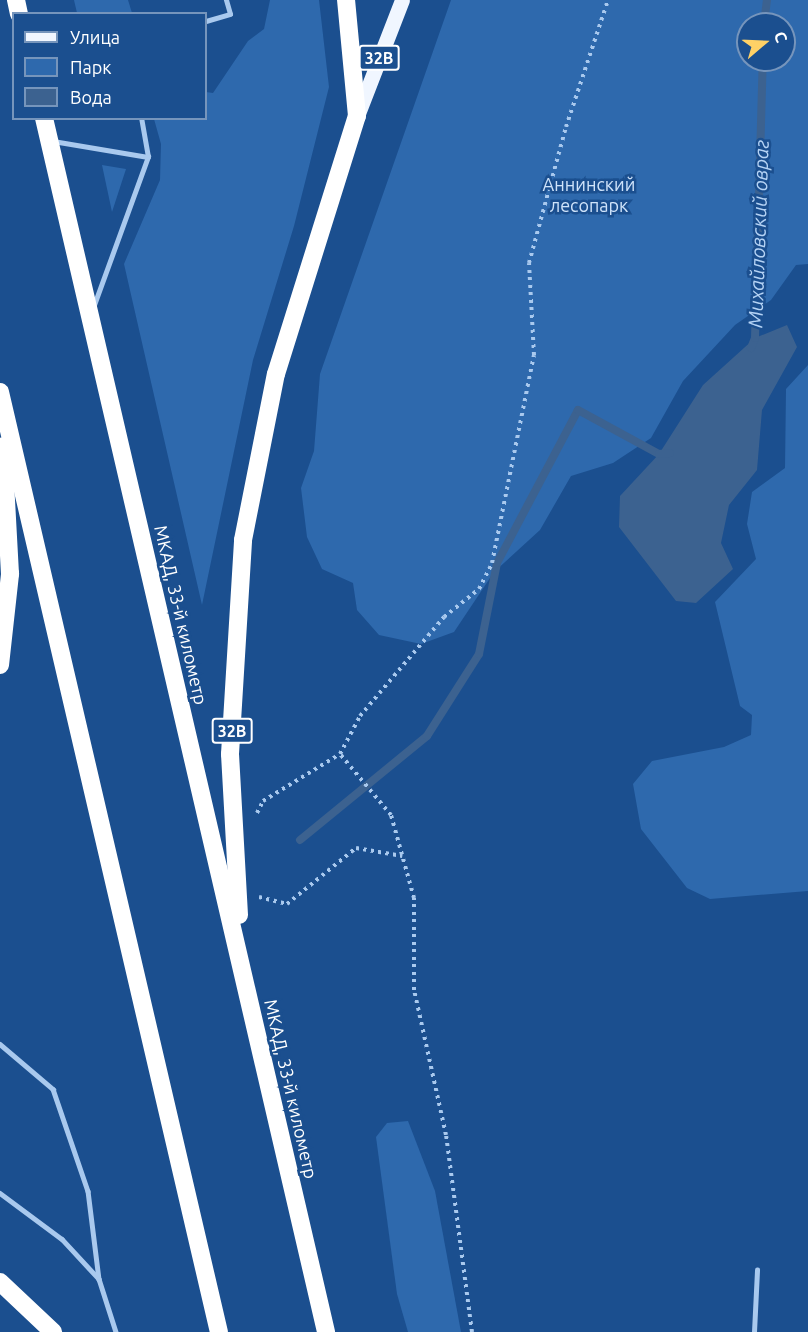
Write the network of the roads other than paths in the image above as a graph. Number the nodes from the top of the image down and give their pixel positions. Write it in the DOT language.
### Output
graph roads {
  1 [pos="226,0"];
  2 [pos="346,0"];
  3 [pos="402,0"];
  4 [pos="207,21"];
  5 [pos="357,116"];
  6 [pos="44,120"];
  7 [pos="141,120"];
  8 [pos="49,140"];
  9 [pos="148,157"];
  10 [pos="90,316"];
  11 [pos="0,392"];
  12 [pos="0,426"];
  13 [pos="0,666"];
  14 [pos="251,1006"];
  15 [pos="0,1044"];
  16 [pos="0,1194"];
  17 [pos="757,1270"];
  18 [pos="99,1279"];
  19 [pos="0,1282"];
  20 [pos="53,1332"];
  21 [pos="116,1332"];
  22 [pos="219,1332"];
  23 [pos="326,1332"];
  24 [pos="754,1332"];
  1 -- 4 [label="lane"];
  2 -- 5 [label="highway"];
  3 -- 5 [label="main road, 32B"];
  5 -- 14 [label="highway, 32B"];
  6 -- 8 [label="highway, МКАД, 33-й километр"];
  7 -- 9 [label="lane"];
  8 -- 9 [label="lane"];
  8 -- 10 [label="highway, МКАД, 33-й километр"];
  9 -- 10 [label="lane"];
  10 -- 14 [label="highway, МКАД, 33-й километр"];
  11 -- 22 [label="highway"];
  12 -- 13 [label="highway"];
  14 -- 23 [label="highway, МКАД, 33-й километр"];
  15 -- 18 [label="lane"];
  16 -- 18 [label="lane"];
  17 -- 24 [label="lane"];
  18 -- 21 [label="lane"];
  19 -- 20 [label="highway"];
}
